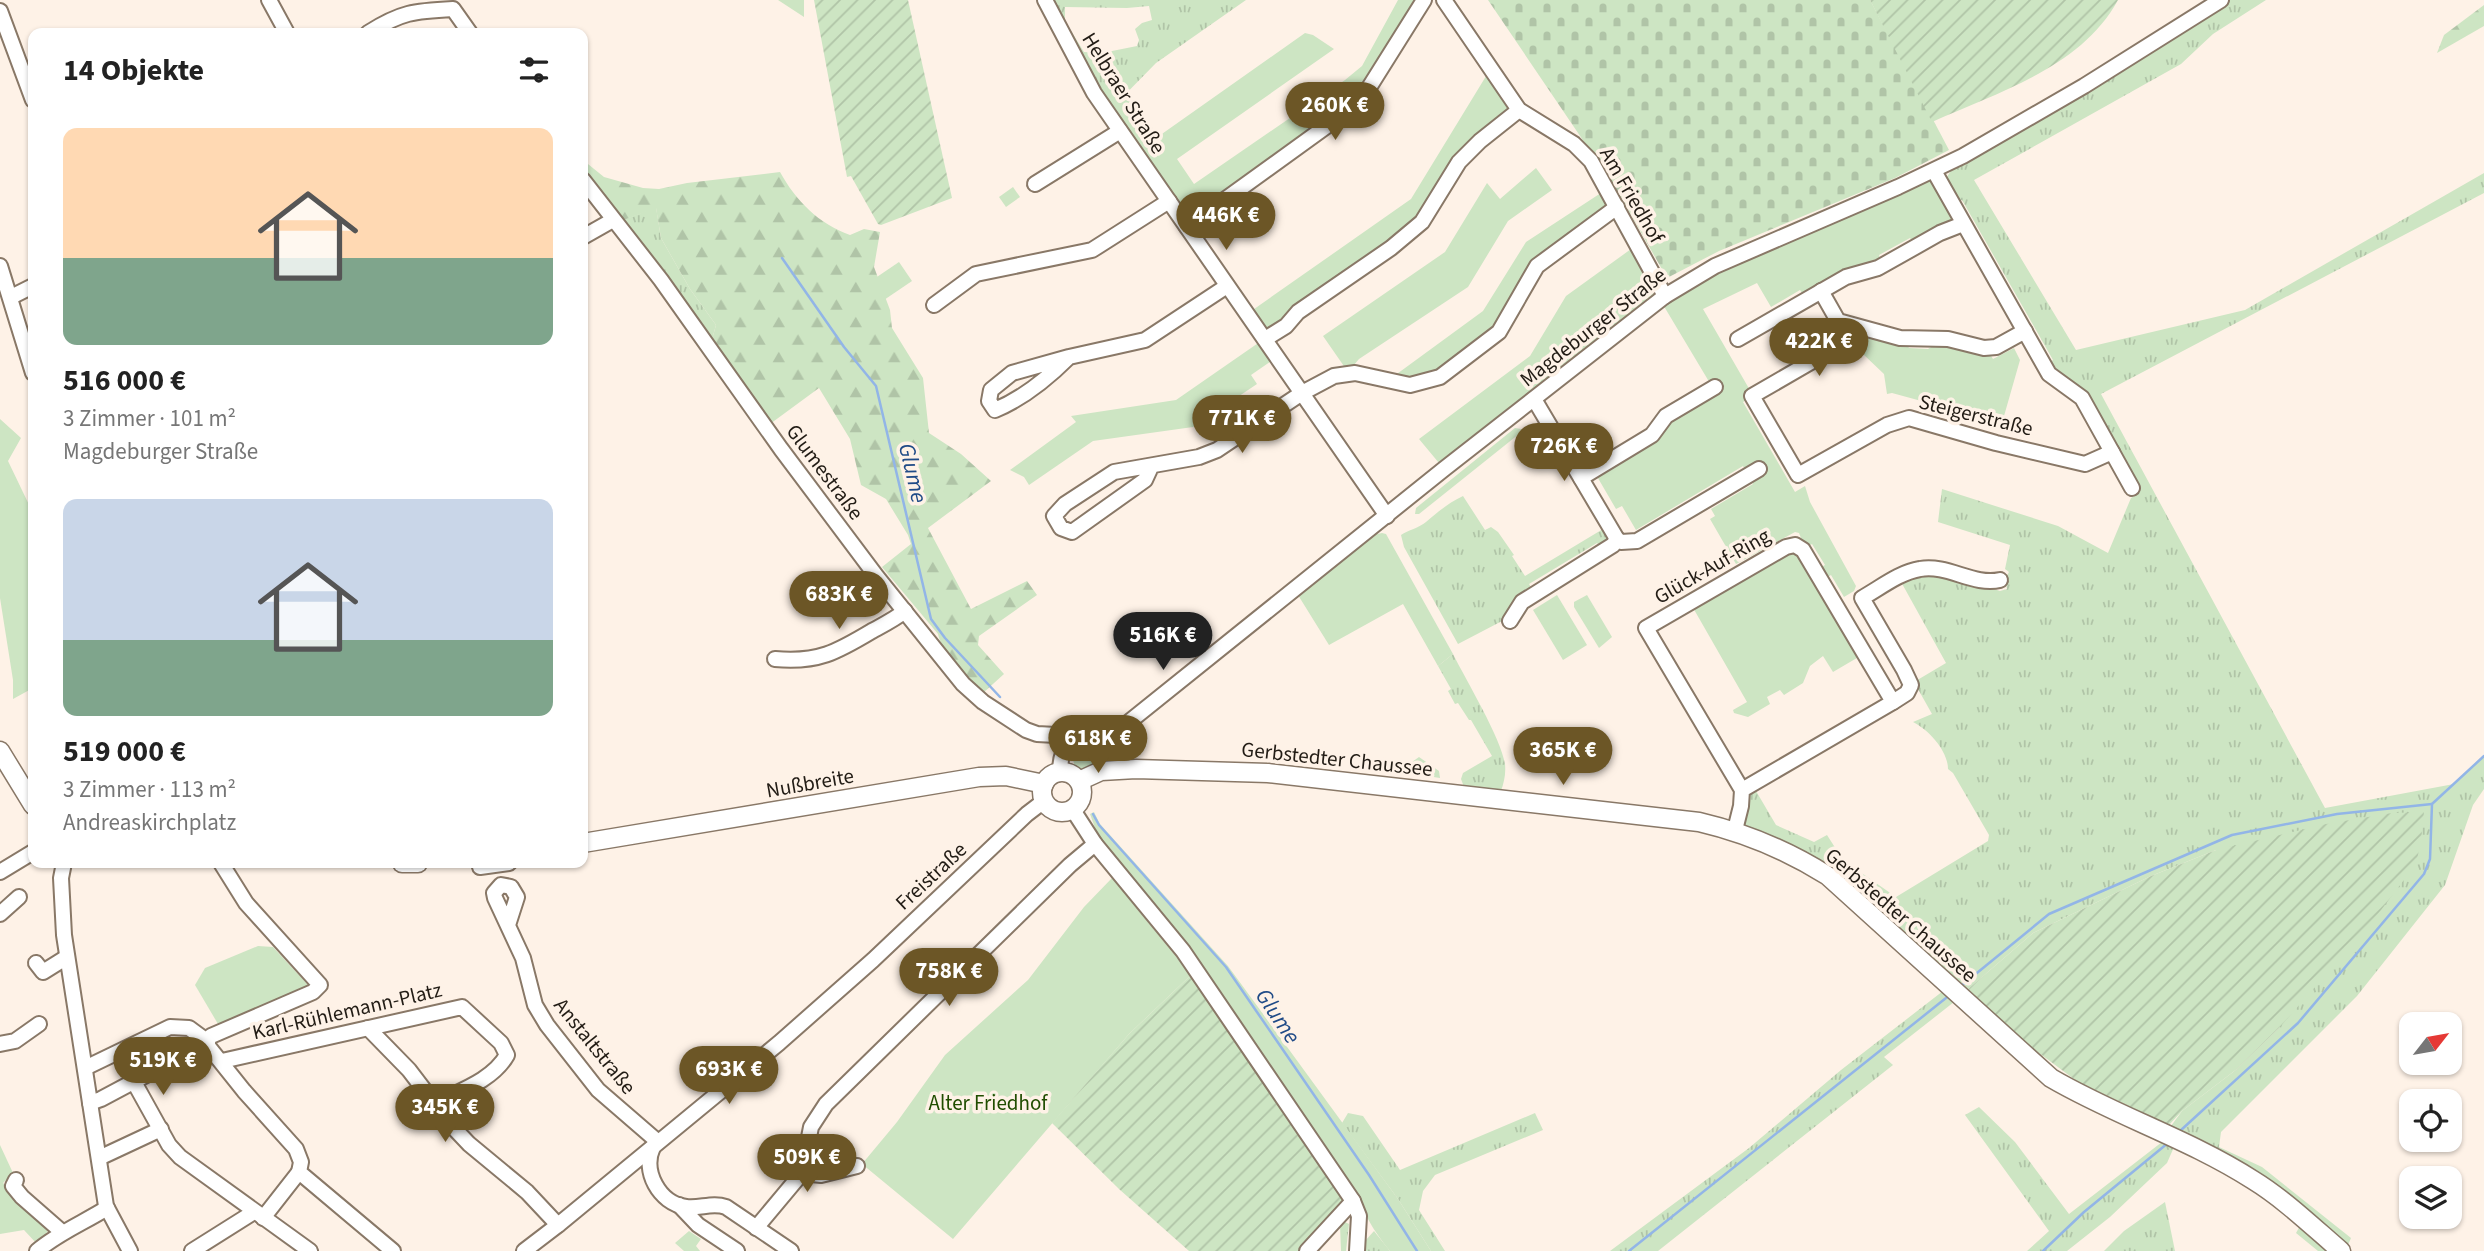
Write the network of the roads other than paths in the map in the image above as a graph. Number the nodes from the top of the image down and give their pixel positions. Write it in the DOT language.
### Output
graph roads {
  1 [pos="269,0"];
  2 [pos="1045,0"];
  3 [pos="1424,0"];
  4 [pos="1444,0"];
  5 [pos="2221,0"];
  6 [pos="0,11"];
  7 [pos="285,28"];
  8 [pos="376,28"];
  9 [pos="466,28"];
  10 [pos="28,87"];
  11 [pos="1519,110"];
  12 [pos="1120,131"];
  13 [pos="1934,171"];
  14 [pos="1035,184"];
  15 [pos="588,187"];
  16 [pos="1169,201"];
  17 [pos="1617,207"];
  18 [pos="613,220"];
  19 [pos="1963,223"];
  20 [pos="1187,227"];
  21 [pos="588,234"];
  22 [pos="0,265"];
  23 [pos="1227,286"];
  24 [pos="28,288"];
  25 [pos="1821,291"];
  26 [pos="1665,296"];
  27 [pos="11,297"];
  28 [pos="933,305"];
  29 [pos="1839,320"];
  30 [pos="2025,331"];
  31 [pos="1265,339"];
  32 [pos="1738,339"];
  33 [pos="28,356"];
  34 [pos="1069,357"];
  35 [pos="1715,387"];
  36 [pos="1302,394"];
  37 [pos="1534,399"];
  38 [pos="2112,452"];
  39 [pos="1151,467"];
  40 [pos="1759,469"];
  41 [pos="1581,478"];
  42 [pos="2132,488"];
  43 [pos="1387,516"];
  44 [pos="1619,540"];
  45 [pos="2000,580"];
  46 [pos="905,611"];
  47 [pos="1510,621"];
  48 [pos="775,659"];
  49 [pos="1893,702"];
  50 [pos="1068,746"];
  51 [pos="0,751"];
  52 [pos="1060,772"];
  53 [pos="1079,781"];
  54 [pos="1742,790"];
  55 [pos="1044,793"];
  56 [pos="28,797"];
  57 [pos="1073,810"];
  58 [pos="1735,830"];
  59 [pos="588,842"];
  60 [pos="1095,844"];
  61 [pos="28,855"];
  62 [pos="63,868"];
  63 [pos="224,868"];
  64 [pos="234,868"];
  65 [pos="0,872"];
  66 [pos="236,888"];
  67 [pos="19,897"];
  68 [pos="0,914"];
  69 [pos="508,925"];
  70 [pos="67,957"];
  71 [pos="36,964"];
  72 [pos="39,1024"];
  73 [pos="368,1028"];
  74 [pos="208,1042"];
  75 [pos="0,1044"];
  76 [pos="222,1061"];
  77 [pos="87,1071"];
  78 [pos="134,1082"];
  79 [pos="96,1101"];
  80 [pos="436,1103"];
  81 [pos="161,1129"];
  82 [pos="655,1143"];
  83 [pos="102,1157"];
  84 [pos="857,1166"];
  85 [pos="299,1172"];
  86 [pos="802,1173"];
  87 [pos="16,1180"];
  88 [pos="1353,1201"];
  89 [pos="679,1205"];
  90 [pos="107,1208"];
  91 [pos="258,1215"];
  92 [pos="558,1225"];
  93 [pos="756,1228"];
  94 [pos="62,1233"];
  95 [pos="37,1251"];
  96 [pos="130,1251"];
  97 [pos="192,1251"];
  98 [pos="310,1251"];
  99 [pos="393,1251"];
  100 [pos="524,1251"];
  101 [pos="737,1251"];
  102 [pos="791,1251"];
  103 [pos="1307,1251"];
  104 [pos="1357,1251"];
  105 [pos="2341,1251"];
  1 -- 7 [label="street"];
  2 -- 12 [label="street, Helbraer Straße"];
  3 -- 20 [label="street"];
  4 -- 11 [label="street, Am Friedhof"];
  5 -- 13 [label="street, Magdeburger Straße"];
  6 -- 10 [label="street"];
  8 -- 9 [label="street"];
  11 -- 17 [label="street, Am Friedhof"];
  11 -- 31 [label="street"];
  12 -- 14 [label="street"];
  12 -- 16 [label="street, Helbraer Straße"];
  13 -- 19 [label="street"];
  13 -- 26 [label="street, Magdeburger Straße"];
  15 -- 18 [label="street, Glumestraße"];
  16 -- 20 [label="street, Helbraer Straße"];
  16 -- 28 [label="street"];
  17 -- 26 [label="street, Am Friedhof"];
  17 -- 36 [label="street"];
  18 -- 21 [label="street"];
  18 -- 46 [label="street, Glumestraße"];
  19 -- 25 [label="street"];
  19 -- 30 [label="street"];
  20 -- 23 [label="street, Helbraer Straße"];
  22 -- 27 [label="street"];
  23 -- 31 [label="street, Helbraer Straße"];
  23 -- 34 [label="street"];
  24 -- 27 [label="street"];
  25 -- 29 [label="street"];
  25 -- 32 [label="street"];
  26 -- 37 [label="street, Magdeburger Straße"];
  27 -- 33 [label="street"];
  29 -- 30 [label="street"];
  29 -- 38 [label="street, Steigerstraße"];
  30 -- 38 [label="street"];
  31 -- 36 [label="street, Helbraer Straße"];
  34 -- 34 [label="street"];
  35 -- 41 [label="street"];
  36 -- 39 [label="street"];
  36 -- 43 [label="street, Helbraer Straße"];
  37 -- 41 [label="street"];
  37 -- 43 [label="street, Magdeburger Straße"];
  38 -- 42 [label="street"];
  39 -- 39 [label="street"];
  40 -- 44 [label="street"];
  41 -- 44 [label="street"];
  43 -- 50 [label="street, Magdeburger Straße"];
  44 -- 47 [label="street"];
  45 -- 49 [label="street"];
  46 -- 48 [label="street"];
  46 -- 50 [label="street, Glumestraße"];
  49 -- 54 [label="street"];
  49 -- 54 [label="street, Glück-Auf-Ring"];
  50 -- 52 [label="street"];
  51 -- 56 [label="main road"];
  52 -- 53 [label="main road"];
  52 -- 55 [label="main road"];
  53 -- 57 [label="main road"];
  53 -- 58 [label="main road, Gerbstedter Chaussee"];
  54 -- 58 [label="street"];
  55 -- 57 [label="main road"];
  55 -- 59 [label="main road, Nußbreite"];
  55 -- 82 [label="street, Freistraße"];
  57 -- 60 [label="street"];
  58 -- 105 [label="main road, Gerbstedter Chaussee"];
  60 -- 86 [label="street"];
  60 -- 88 [label="street"];
  61 -- 65 [label="street"];
  62 -- 70 [label="street"];
  63 -- 66 [label="street"];
  64 -- 66 [label="street"];
  66 -- 74 [label="street, Karl-Rühlemann-Platz"];
  67 -- 68 [label="street"];
  69 -- 82 [label="street, Anstaltstraße"];
  70 -- 71 [label="street"];
  70 -- 77 [label="street"];
  72 -- 75 [label="street"];
  73 -- 76 [label="street, Karl-Rühlemann-Platz"];
  73 -- 80 [label="street"];
  73 -- 80 [label="street, Karl-Rühlemann-Platz"];
  74 -- 76 [label="street"];
  74 -- 77 [label="street"];
  74 -- 78 [label="street, Karl-Rühlemann-Platz"];
  76 -- 85 [label="street"];
  77 -- 79 [label="street"];
  78 -- 79 [label="street, Karl-Rühlemann-Platz"];
  78 -- 81 [label="street"];
  79 -- 83 [label="street"];
  80 -- 92 [label="street"];
  81 -- 83 [label="street"];
  81 -- 91 [label="street"];
  82 -- 89 [label="street"];
  82 -- 92 [label="street, Freistraße"];
  83 -- 90 [label="street"];
  84 -- 86 [label="street"];
  85 -- 91 [label="street"];
  85 -- 99 [label="street"];
  86 -- 93 [label="street"];
  87 -- 94 [label="street"];
  88 -- 103 [label="street"];
  88 -- 104 [label="street"];
  89 -- 93 [label="street"];
  89 -- 101 [label="street"];
  90 -- 94 [label="street"];
  90 -- 96 [label="street"];
  91 -- 97 [label="street"];
  91 -- 98 [label="street"];
  92 -- 100 [label="street, Freistraße"];
  93 -- 102 [label="street"];
  94 -- 95 [label="street"];
}
